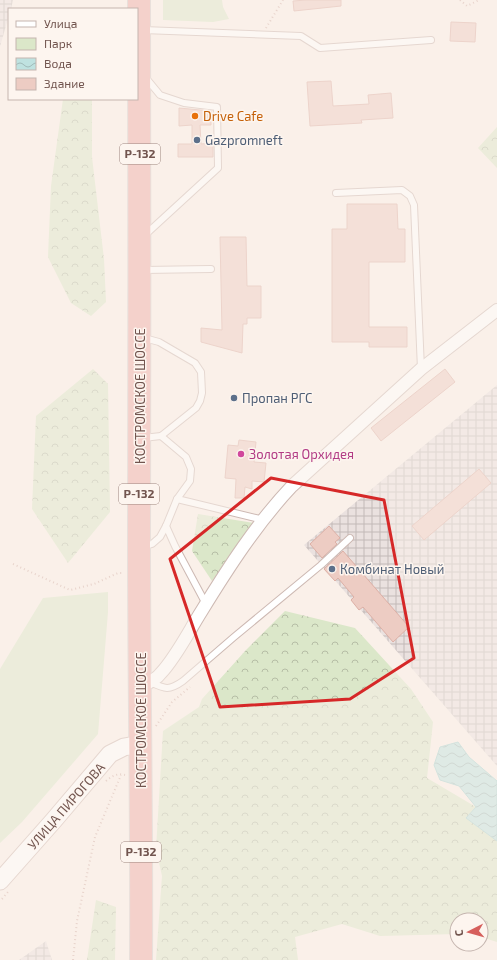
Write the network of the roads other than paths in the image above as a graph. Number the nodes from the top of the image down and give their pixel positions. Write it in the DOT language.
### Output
graph roads {
  1 [pos="139,0"];
  2 [pos="140,30"];
  3 [pos="431,40"];
  4 [pos="140,69"];
  5 [pos="336,193"];
  6 [pos="140,239"];
  7 [pos="211,269"];
  8 [pos="140,270"];
  9 [pos="497,310"];
  10 [pos="140,337"];
  11 [pos="421,369"];
  12 [pos="161,436"];
  13 [pos="139,439"];
  14 [pos="177,499"];
  15 [pos="264,520"];
  16 [pos="166,526"];
  17 [pos="350,538"];
  18 [pos="139,549"];
  19 [pos="206,604"];
  20 [pos="145,684"];
  21 [pos="148,737"];
  22 [pos="6,885"];
  23 [pos="141,960"];
  1 -- 2 [label="highway, КОСТРОМСКОЕ ШОССЕ / Р-132"];
  2 -- 3 [label="lane"];
  2 -- 4 [label="highway, КОСТРОМСКОЕ ШОССЕ / Р-132"];
  4 -- 6 [label="highway, КОСТРОМСКОЕ ШОССЕ / Р-132"];
  4 -- 6 [label="lane"];
  5 -- 11 [label="lane"];
  6 -- 8 [label="highway, КОСТРОМСКОЕ ШОССЕ / Р-132"];
  7 -- 8 [label="lane"];
  8 -- 10 [label="highway, КОСТРОМСКОЕ ШОССЕ / Р-132"];
  9 -- 11 [label="street"];
  10 -- 12 [label="lane"];
  10 -- 13 [label="highway, КОСТРОМСКОЕ ШОССЕ / Р-132"];
  11 -- 15 [label="street"];
  12 -- 13 [label="lane"];
  12 -- 14 [label="lane"];
  13 -- 18 [label="highway, КОСТРОМСКОЕ ШОССЕ / Р-132"];
  14 -- 15 [label="lane"];
  14 -- 16 [label="lane"];
  15 -- 19 [label="street"];
  16 -- 18 [label="lane"];
  16 -- 19 [label="lane"];
  17 -- 20 [label="lane"];
  18 -- 20 [label="highway, КОСТРОМСКОЕ ШОССЕ / Р-132"];
  19 -- 20 [label="street"];
  20 -- 21 [label="highway, КОСТРОМСКОЕ ШОССЕ / Р-132"];
  21 -- 22 [label="street, УЛИЦА ПИРОГОВА"];
  21 -- 23 [label="highway, КОСТРОМСКОЕ ШОССЕ / Р-132"];
}
